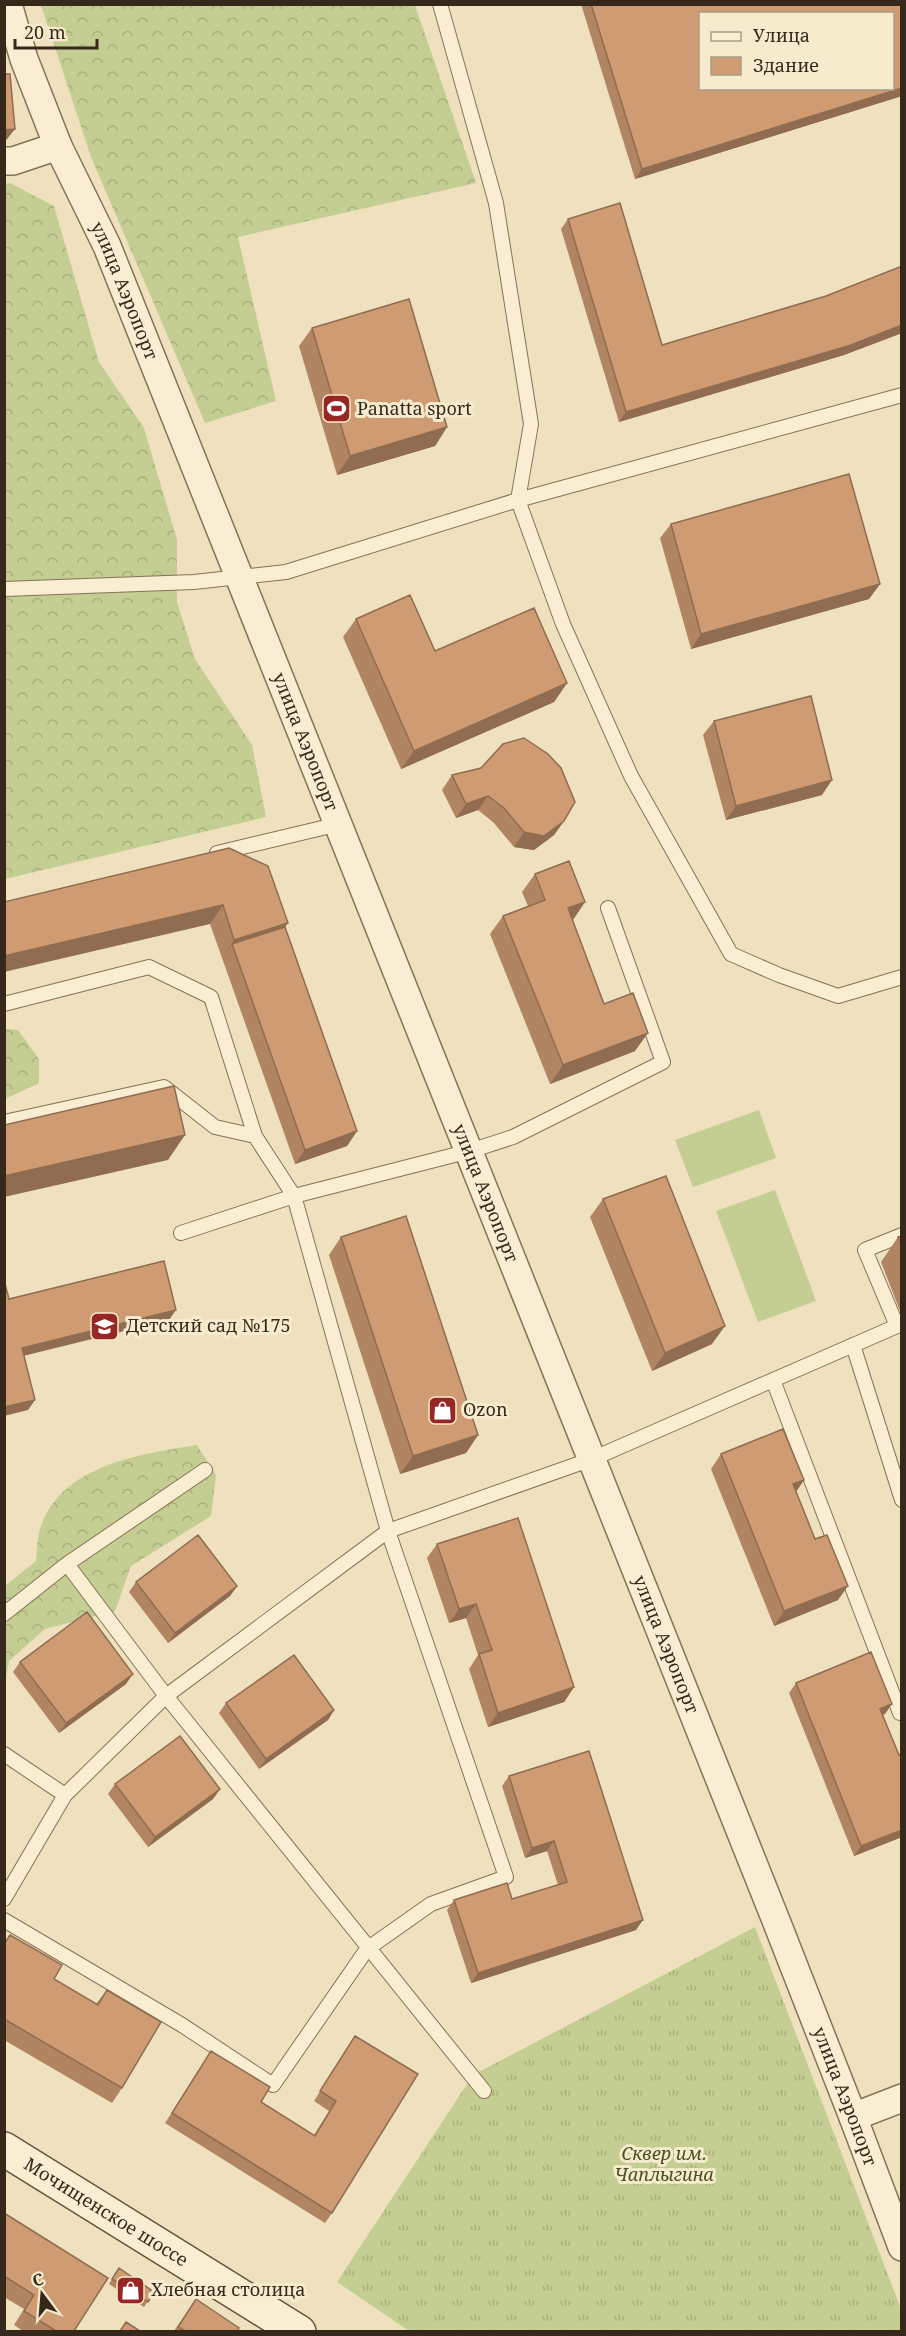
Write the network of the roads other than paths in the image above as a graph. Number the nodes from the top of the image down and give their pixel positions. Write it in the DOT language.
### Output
graph roads {
  1 [pos="8,4"];
  2 [pos="440,4"];
  3 [pos="58,146"];
  4 [pos="4,161"];
  5 [pos="902,395"];
  6 [pos="518,500"];
  7 [pos="241,578"];
  8 [pos="4,589"];
  9 [pos="339,824"];
  10 [pos="200,857"];
  11 [pos="608,908"];
  12 [pos="902,977"];
  13 [pos="4,1004"];
  14 [pos="4,1122"];
  15 [pos="255,1136"];
  16 [pos="470,1150"];
  17 [pos="294,1196"];
  18 [pos="181,1233"];
  19 [pos="902,1235"];
  20 [pos="899,1326"];
  21 [pos="852,1345"];
  22 [pos="773,1380"];
  23 [pos="592,1459"];
  24 [pos="205,1470"];
  25 [pos="902,1500"];
  26 [pos="388,1531"];
  27 [pos="67,1564"];
  28 [pos="4,1614"];
  29 [pos="166,1696"];
  30 [pos="902,1713"];
  31 [pos="4,1754"];
  32 [pos="65,1795"];
  33 [pos="4,1899"];
  34 [pos="4,1920"];
  35 [pos="368,1949"];
  36 [pos="484,2091"];
  37 [pos="902,2098"];
  38 [pos="854,2117"];
  39 [pos="4,2149"];
  40 [pos="902,2247"];
  41 [pos="299,2331"];
  1 -- 3 [label="street, улица Аэропорт"];
  2 -- 6 [label="lane"];
  3 -- 4 [label="street"];
  3 -- 7 [label="street, улица Аэропорт"];
  5 -- 6 [label="lane"];
  6 -- 7 [label="lane"];
  6 -- 12 [label="lane"];
  7 -- 8 [label="lane"];
  7 -- 9 [label="street, улица Аэропорт"];
  9 -- 10 [label="lane"];
  9 -- 16 [label="street, улица Аэропорт"];
  11 -- 16 [label="lane"];
  13 -- 15 [label="lane"];
  14 -- 15 [label="lane"];
  15 -- 17 [label="lane"];
  16 -- 17 [label="lane"];
  16 -- 23 [label="street, улица Аэропорт"];
  17 -- 18 [label="lane"];
  17 -- 26 [label="lane"];
  19 -- 20 [label="lane"];
  20 -- 21 [label="lane"];
  21 -- 22 [label="lane"];
  21 -- 25 [label="lane"];
  22 -- 23 [label="lane"];
  22 -- 30 [label="lane"];
  23 -- 26 [label="lane"];
  23 -- 38 [label="street, улица Аэропорт"];
  24 -- 27 [label="lane"];
  26 -- 29 [label="lane"];
  26 -- 35 [label="lane"];
  27 -- 28 [label="lane"];
  27 -- 29 [label="lane"];
  29 -- 32 [label="lane"];
  29 -- 35 [label="lane"];
  31 -- 32 [label="lane"];
  32 -- 33 [label="lane"];
  34 -- 35 [label="lane"];
  35 -- 36 [label="lane"];
  37 -- 38 [label="street"];
  38 -- 40 [label="street, улица Аэропорт"];
  39 -- 41 [label="main road, Мочищенское шоссе"];
}
